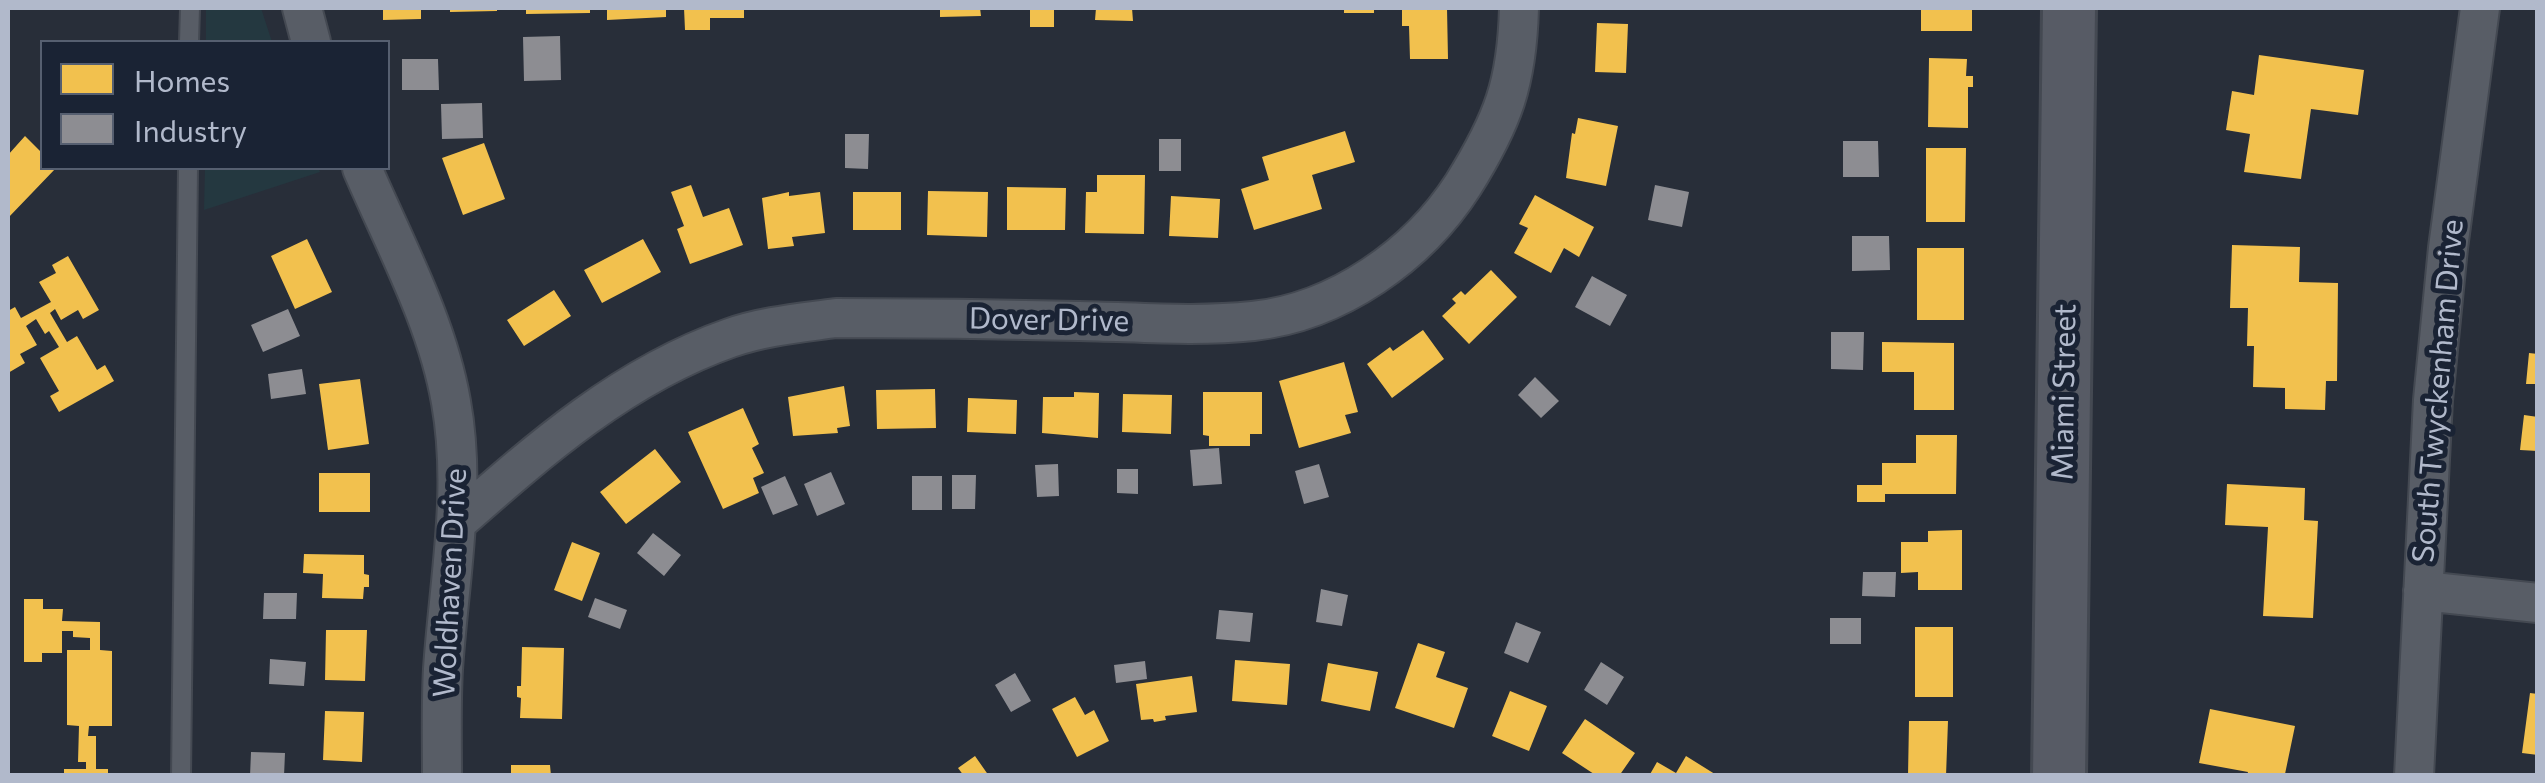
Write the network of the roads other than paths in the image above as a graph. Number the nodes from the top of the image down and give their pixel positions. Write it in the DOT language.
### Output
graph roads {
  1 [pos="190,8"];
  2 [pos="302,8"];
  3 [pos="1520,8"];
  4 [pos="2069,8"];
  5 [pos="2480,8"];
  6 [pos="189,40"];
  7 [pos="311,40"];
  8 [pos="188,170"];
  9 [pos="363,170"];
  10 [pos="457,522"];
  11 [pos="2423,592"];
  12 [pos="2538,604"];
  13 [pos="181,776"];
  14 [pos="442,776"];
  15 [pos="2060,776"];
  16 [pos="2414,776"];
  1 -- 6 [label="lane"];
  2 -- 7 [label="street"];
  3 -- 10 [label="street, Dover Drive"];
  4 -- 15 [label="street, Miami Street"];
  5 -- 11 [label="street, South Twyckenham Drive"];
  8 -- 13 [label="lane"];
  9 -- 10 [label="street, Woldhaven Drive"];
  10 -- 14 [label="street, Woldhaven Drive"];
  11 -- 12 [label="street"];
  11 -- 16 [label="street, South Twyckenham Drive"];
}
